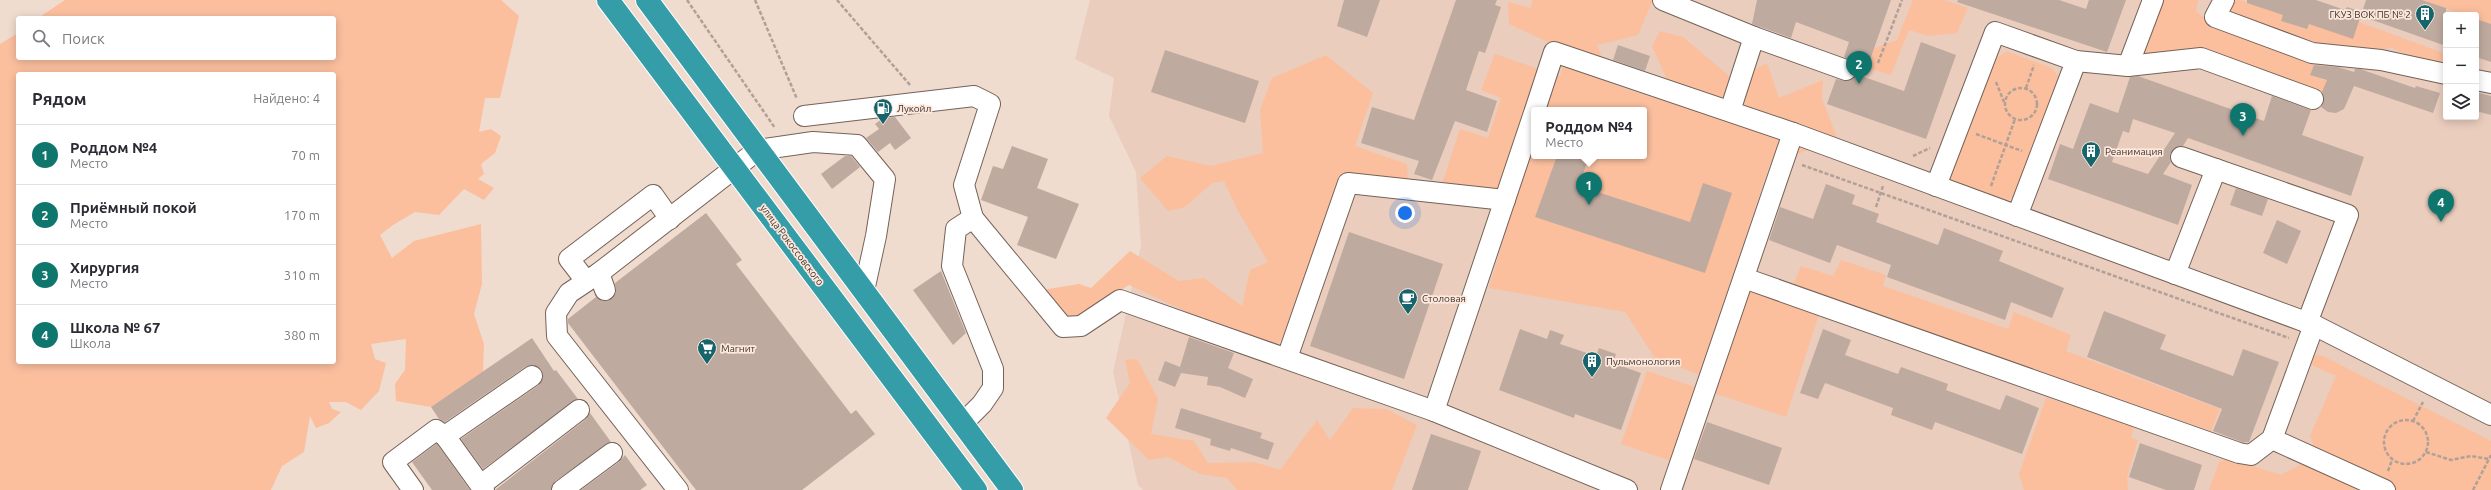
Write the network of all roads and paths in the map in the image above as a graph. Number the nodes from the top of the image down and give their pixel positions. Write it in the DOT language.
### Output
graph roads {
  1 [pos="608,0"];
  2 [pos="647,0"];
  3 [pos="687,0"];
  4 [pos="755,0"];
  5 [pos="837,0"];
  6 [pos="1663,0"];
  7 [pos="1902,0"];
  8 [pos="2153,0"];
  9 [pos="2224,0"];
  10 [pos="1754,37"];
  11 [pos="2040,48"];
  12 [pos="2076,61"];
  13 [pos="1878,63"];
  14 [pos="2128,66"];
  15 [pos="1846,70"];
  16 [pos="2443,73"];
  17 [pos="2479,81"];
  18 [pos="2491,83"];
  19 [pos="2026,88"];
  20 [pos="2313,99"];
  21 [pos="924,102"];
  22 [pos="1535,107"];
  23 [pos="1730,111"];
  24 [pos="804,116"];
  25 [pos="2015,119"];
  26 [pos="1531,120"];
  27 [pos="1793,133"];
  28 [pos="788,147"];
  29 [pos="758,150"];
  30 [pos="2181,157"];
  31 [pos="1784,158"];
  32 [pos="735,168"];
  33 [pos="2216,169"];
  34 [pos="1936,186"];
  35 [pos="1505,200"];
  36 [pos="1985,204"];
  37 [pos="2017,216"];
  38 [pos="973,218"];
  39 [pos="670,219"];
  40 [pos="2175,274"];
  41 [pos="1744,278"];
  42 [pos="597,281"];
  43 [pos="864,291"];
  44 [pos="2310,324"];
  45 [pos="2307,344"];
  46 [pos="1287,358"];
  47 [pos="532,376"];
  48 [pos="2416,399"];
  49 [pos="2423,402"];
  50 [pos="2430,406"];
  51 [pos="579,410"];
  52 [pos="1434,411"];
  53 [pos="2491,415"];
  54 [pos="2413,421"];
  55 [pos="962,424"];
  56 [pos="445,436"];
  57 [pos="2272,439"];
  58 [pos="612,452"];
  59 [pos="2426,452"];
  60 [pos="2491,454"];
  61 [pos="2489,459"];
  62 [pos="404,486"];
  63 [pos="482,488"];
  64 [pos="562,490"];
  65 [pos="678,490"];
  66 [pos="976,490"];
  67 [pos="1012,490"];
  68 [pos="1627,490"];
  69 [pos="1671,490"];
  70 [pos="2385,490"];
  71 [pos="2473,490"];
  1 -- 32 [label="highway, улица Рокоссовского"];
  2 -- 29 [label="highway"];
  3 -- 28 [label="path"];
  4 -- 24 [label="path"];
  5 -- 21 [label="path"];
  6 -- 10 [label="lane"];
  7 -- 13 [label="path"];
  8 -- 14 [label="lane"];
  9 -- 16 [label="lane"];
  10 -- 15 [label="lane"];
  10 -- 23 [label="lane"];
  11 -- 12 [label="lane"];
  11 -- 19 [label="path"];
  11 -- 34 [label="lane"];
  12 -- 14 [label="lane"];
  12 -- 37 [label="lane"];
  14 -- 20 [label="lane"];
  17 -- 18 [label="lane"];
  19 -- 25 [label="path"];
  19 -- 25 [label="path"];
  21 -- 24 [label="lane"];
  21 -- 38 [label="lane"];
  22 -- 23 [label="lane"];
  23 -- 27 [label="lane"];
  25 -- 36 [label="path"];
  26 -- 35 [label="lane"];
  27 -- 31 [label="lane"];
  27 -- 34 [label="lane"];
  28 -- 29 [label="lane"];
  28 -- 43 [label="lane"];
  29 -- 32 [label="lane"];
  29 -- 43 [label="highway"];
  30 -- 33 [label="lane"];
  31 -- 41 [label="lane"];
  31 -- 45 [label="path"];
  32 -- 39 [label="lane"];
  32 -- 66 [label="highway, улица Рокоссовского"];
  33 -- 40 [label="lane"];
  33 -- 44 [label="lane"];
  34 -- 36 [label="lane"];
  35 -- 46 [label="lane"];
  35 -- 52 [label="lane"];
  36 -- 37 [label="lane"];
  37 -- 40 [label="lane"];
  38 -- 46 [label="lane"];
  38 -- 55 [label="lane"];
  39 -- 42 [label="lane"];
  39 -- 42 [label="lane"];
  40 -- 44 [label="lane"];
  41 -- 57 [label="lane"];
  41 -- 69 [label="lane"];
  42 -- 65 [label="lane"];
  43 -- 55 [label="highway"];
  44 -- 45 [label="lane"];
  44 -- 53 [label="lane"];
  45 -- 57 [label="lane"];
  46 -- 52 [label="lane"];
  47 -- 56 [label="lane"];
  48 -- 49 [label="path"];
  49 -- 50 [label="path"];
  49 -- 54 [label="path"];
  51 -- 63 [label="lane"];
  52 -- 68 [label="lane"];
  54 -- 59 [label="path"];
  54 -- 59 [label="path"];
  55 -- 67 [label="highway"];
  56 -- 62 [label="lane"];
  56 -- 63 [label="lane"];
  57 -- 70 [label="lane"];
  58 -- 64 [label="lane"];
  59 -- 61 [label="path"];
  60 -- 61 [label="path"];
  61 -- 71 [label="path"];
}
